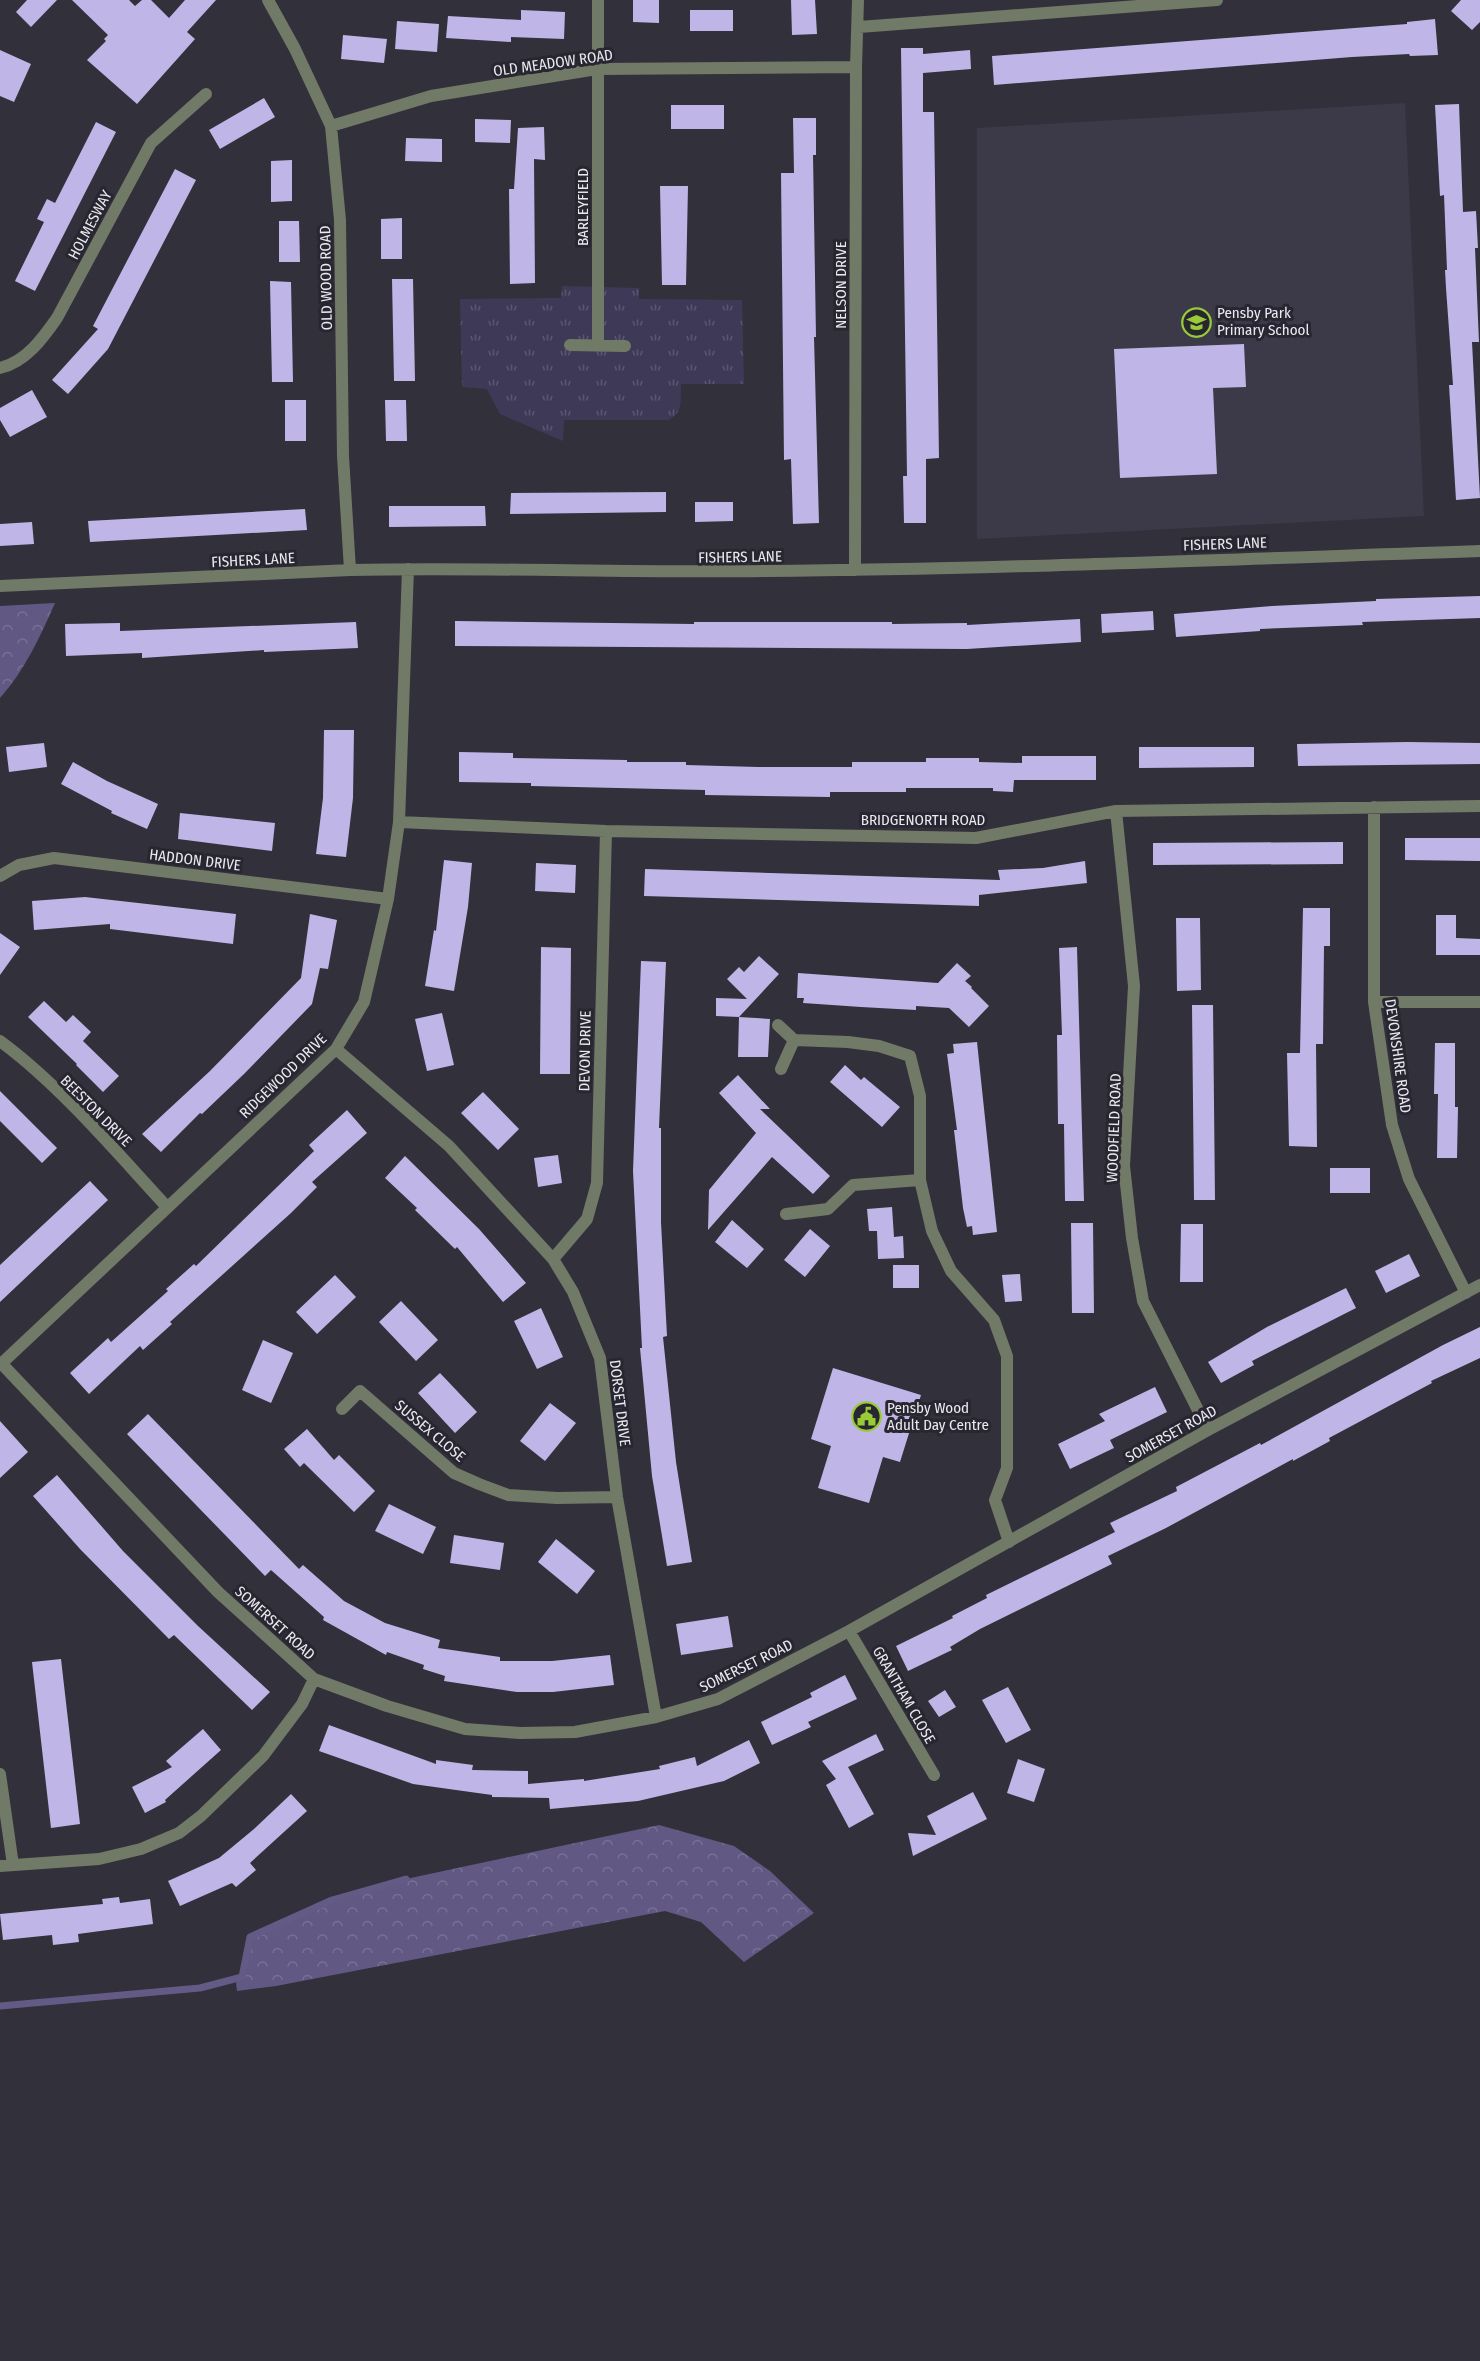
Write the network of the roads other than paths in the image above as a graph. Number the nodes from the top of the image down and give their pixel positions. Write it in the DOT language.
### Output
graph roads {
  1 [pos="268,0"];
  2 [pos="598,0"];
  3 [pos="858,0"];
  4 [pos="1217,0"];
  5 [pos="859,27"];
  6 [pos="856,67"];
  7 [pos="597,69"];
  8 [pos="206,94"];
  9 [pos="331,126"];
  10 [pos="598,344"];
  11 [pos="570,345"];
  12 [pos="626,346"];
  13 [pos="0,368"];
  14 [pos="1480,551"];
  15 [pos="408,569"];
  16 [pos="350,570"];
  17 [pos="855,570"];
  18 [pos="0,586"];
  19 [pos="1480,806"];
  20 [pos="1374,807"];
  21 [pos="1116,811"];
  22 [pos="399,822"];
  23 [pos="606,831"];
  24 [pos="0,876"];
  25 [pos="388,899"];
  26 [pos="1374,1002"];
  27 [pos="1480,1002"];
  28 [pos="778,1025"];
  29 [pos="794,1040"];
  30 [pos="0,1041"];
  31 [pos="336,1049"];
  32 [pos="781,1069"];
  33 [pos="920,1179"];
  34 [pos="167,1207"];
  35 [pos="786,1214"];
  36 [pos="553,1259"];
  37 [pos="1480,1285"];
  38 [pos="1466,1293"];
  39 [pos="1,1364"];
  40 [pos="342,1409"];
  41 [pos="1208,1430"];
  42 [pos="617,1497"];
  43 [pos="1009,1542"];
  44 [pos="849,1631"];
  45 [pos="314,1679"];
  46 [pos="656,1717"];
  47 [pos="0,1774"];
  48 [pos="934,1775"];
  49 [pos="6,1866"];
  1 -- 9 [label="street, OLD WOOD ROAD"];
  2 -- 7 [label="street, BARLEYFIELD"];
  3 -- 5 [label="street, NELSON DRIVE"];
  4 -- 5 [label="street"];
  5 -- 6 [label="street, NELSON DRIVE"];
  6 -- 7 [label="street, OLD MEADOW ROAD"];
  6 -- 17 [label="street, NELSON DRIVE"];
  7 -- 9 [label="street, OLD MEADOW ROAD"];
  7 -- 10 [label="street, BARLEYFIELD"];
  8 -- 13 [label="street, HOLMESWAY"];
  9 -- 16 [label="street, OLD WOOD ROAD"];
  10 -- 11 [label="street"];
  10 -- 12 [label="street"];
  14 -- 17 [label="street, FISHERS LANE"];
  15 -- 16 [label="street, FISHERS LANE"];
  15 -- 17 [label="street, FISHERS LANE"];
  15 -- 22 [label="street, RIDGEWOOD DRIVE"];
  16 -- 18 [label="street, FISHERS LANE"];
  19 -- 20 [label="street, BRIDGENORTH ROAD"];
  20 -- 21 [label="street, BRIDGENORTH ROAD"];
  20 -- 26 [label="street, DEVONSHIRE ROAD"];
  21 -- 23 [label="street, BRIDGENORTH ROAD"];
  21 -- 41 [label="street, WOODFIELD ROAD"];
  22 -- 23 [label="street, BRIDGENORTH ROAD"];
  22 -- 25 [label="street, RIDGEWOOD DRIVE"];
  23 -- 36 [label="street, DEVON DRIVE"];
  24 -- 25 [label="street, HADDON DRIVE"];
  25 -- 31 [label="street, RIDGEWOOD DRIVE"];
  26 -- 27 [label="street"];
  26 -- 38 [label="street, DEVONSHIRE ROAD"];
  28 -- 29 [label="street"];
  29 -- 32 [label="street"];
  29 -- 33 [label="street"];
  30 -- 34 [label="street, BEESTON DRIVE"];
  31 -- 34 [label="street, RIDGEWOOD DRIVE"];
  31 -- 36 [label="street, DORSET DRIVE"];
  33 -- 35 [label="street"];
  33 -- 43 [label="street"];
  34 -- 39 [label="street, RIDGEWOOD DRIVE"];
  36 -- 42 [label="street, DORSET DRIVE"];
  37 -- 38 [label="street, SOMERSET ROAD"];
  38 -- 41 [label="street, SOMERSET ROAD"];
  39 -- 45 [label="street, SOMERSET ROAD"];
  40 -- 42 [label="street, SUSSEX CLOSE"];
  41 -- 43 [label="street, SOMERSET ROAD"];
  42 -- 46 [label="street, DORSET DRIVE"];
  43 -- 44 [label="street, SOMERSET ROAD"];
  44 -- 46 [label="street, SOMERSET ROAD"];
  44 -- 48 [label="street, GRANTHAM CLOSE"];
  45 -- 46 [label="street, SOMERSET ROAD"];
  45 -- 49 [label="street"];
  47 -- 49 [label="street"];
}
